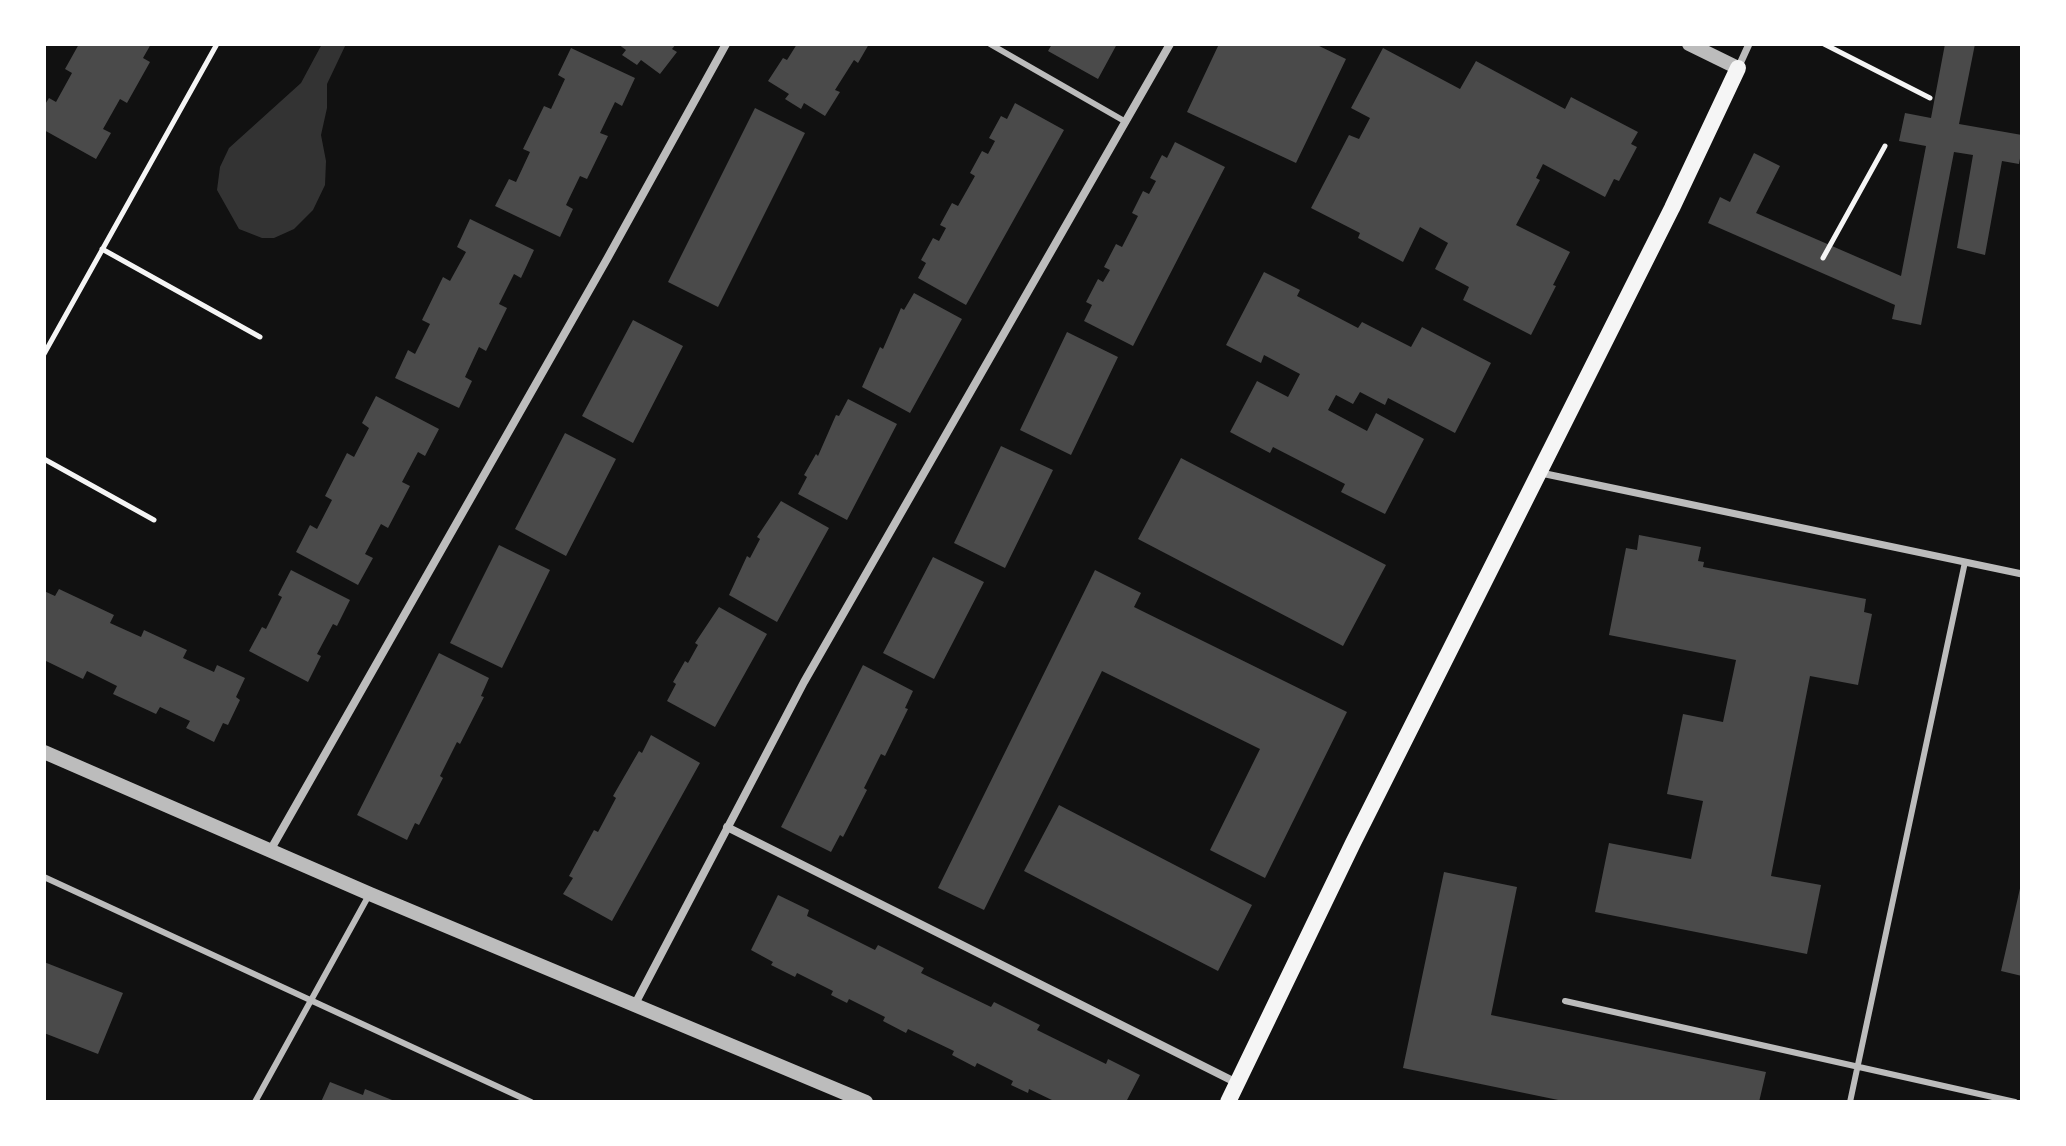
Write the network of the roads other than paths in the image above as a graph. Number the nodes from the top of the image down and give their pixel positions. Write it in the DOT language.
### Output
graph roads {
  1 [pos="726,44"];
  2 [pos="990,44"];
  3 [pos="1170,44"];
  4 [pos="1689,44"];
  5 [pos="1749,44"];
  6 [pos="1738,68"];
  7 [pos="1126,122"];
  8 [pos="1539,473"];
  9 [pos="1965,562"];
  10 [pos="2022,574"];
  11 [pos="44,752"];
  12 [pos="727,827"];
  13 [pos="271,849"];
  14 [pos="44,877"];
  15 [pos="370,894"];
  16 [pos="312,999"];
  17 [pos="1565,1001"];
  18 [pos="635,1004"];
  19 [pos="1858,1067"];
  20 [pos="1237,1083"];
  21 [pos="255,1102"];
  22 [pos="531,1102"];
  23 [pos="866,1102"];
  24 [pos="1228,1102"];
  25 [pos="1850,1102"];
  26 [pos="2015,1102"];
  1 -- 13 [label="street"];
  2 -- 7 [label="lane"];
  3 -- 7 [label="street"];
  4 -- 6 [label="street"];
  5 -- 6 [label="street"];
  6 -- 8 [label="main road"];
  7 -- 12 [label="street"];
  8 -- 9 [label="street"];
  8 -- 20 [label="main road"];
  9 -- 10 [label="street"];
  9 -- 19 [label="lane"];
  11 -- 13 [label="street"];
  12 -- 18 [label="street"];
  12 -- 20 [label="street"];
  13 -- 15 [label="street"];
  14 -- 16 [label="lane"];
  15 -- 16 [label="lane"];
  15 -- 18 [label="street"];
  16 -- 21 [label="lane"];
  16 -- 22 [label="lane"];
  17 -- 19 [label="lane"];
  18 -- 23 [label="street"];
  19 -- 25 [label="lane"];
  19 -- 26 [label="lane"];
  20 -- 24 [label="main road"];
}
